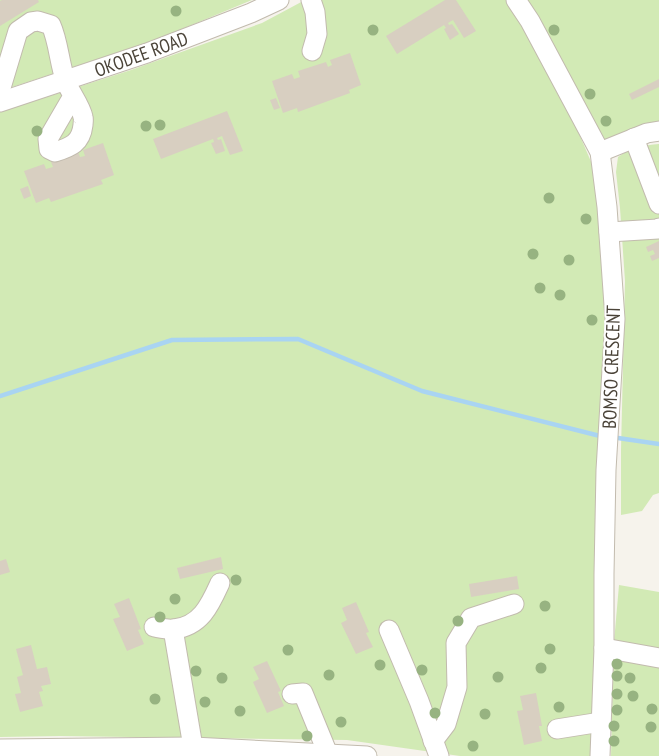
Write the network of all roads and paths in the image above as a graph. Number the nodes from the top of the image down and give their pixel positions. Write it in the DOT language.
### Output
graph roads {
  1 [pos="279,0"];
  2 [pos="312,0"];
  3 [pos="516,0"];
  4 [pos="248,7"];
  5 [pos="312,51"];
  6 [pos="70,88"];
  7 [pos="0,91"];
  8 [pos="0,102"];
  9 [pos="659,131"];
  10 [pos="634,138"];
  11 [pos="600,152"];
  12 [pos="659,204"];
  13 [pos="659,228"];
  14 [pos="609,232"];
  15 [pos="220,583"];
  16 [pos="514,604"];
  17 [pos="154,628"];
  18 [pos="173,629"];
  19 [pos="389,630"];
  20 [pos="604,648"];
  21 [pos="659,658"];
  22 [pos="292,694"];
  23 [pos="601,722"];
  24 [pos="557,729"];
  25 [pos="194,748"];
  26 [pos="436,748"];
  27 [pos="0,749"];
  28 [pos="107,752"];
  29 [pos="328,754"];
  30 [pos="367,756"];
  31 [pos="600,756"];
  1 -- 4 [label="street, OKODEE ROAD"];
  2 -- 5 [label="street"];
  3 -- 11 [label="street, BOMSO CRESCENT"];
  4 -- 6 [label="street, OKODEE ROAD"];
  6 -- 7 [label="street"];
  6 -- 8 [label="street, OKODEE ROAD"];
  9 -- 10 [label="street"];
  10 -- 11 [label="street"];
  10 -- 12 [label="street"];
  11 -- 14 [label="street, BOMSO CRESCENT"];
  13 -- 14 [label="street"];
  14 -- 20 [label="street, BOMSO CRESCENT"];
  15 -- 18 [label="street"];
  16 -- 26 [label="street"];
  17 -- 18 [label="street"];
  18 -- 25 [label="street"];
  19 -- 26 [label="street"];
  20 -- 21 [label="street"];
  20 -- 23 [label="street, BOMSO CRESCENT"];
  22 -- 29 [label="street"];
  23 -- 24 [label="street"];
  23 -- 31 [label="street, BOMSO CRESCENT"];
  25 -- 28 [label="street"];
  25 -- 29 [label="street"];
  27 -- 28 [label="street"];
  29 -- 30 [label="street"];
}
